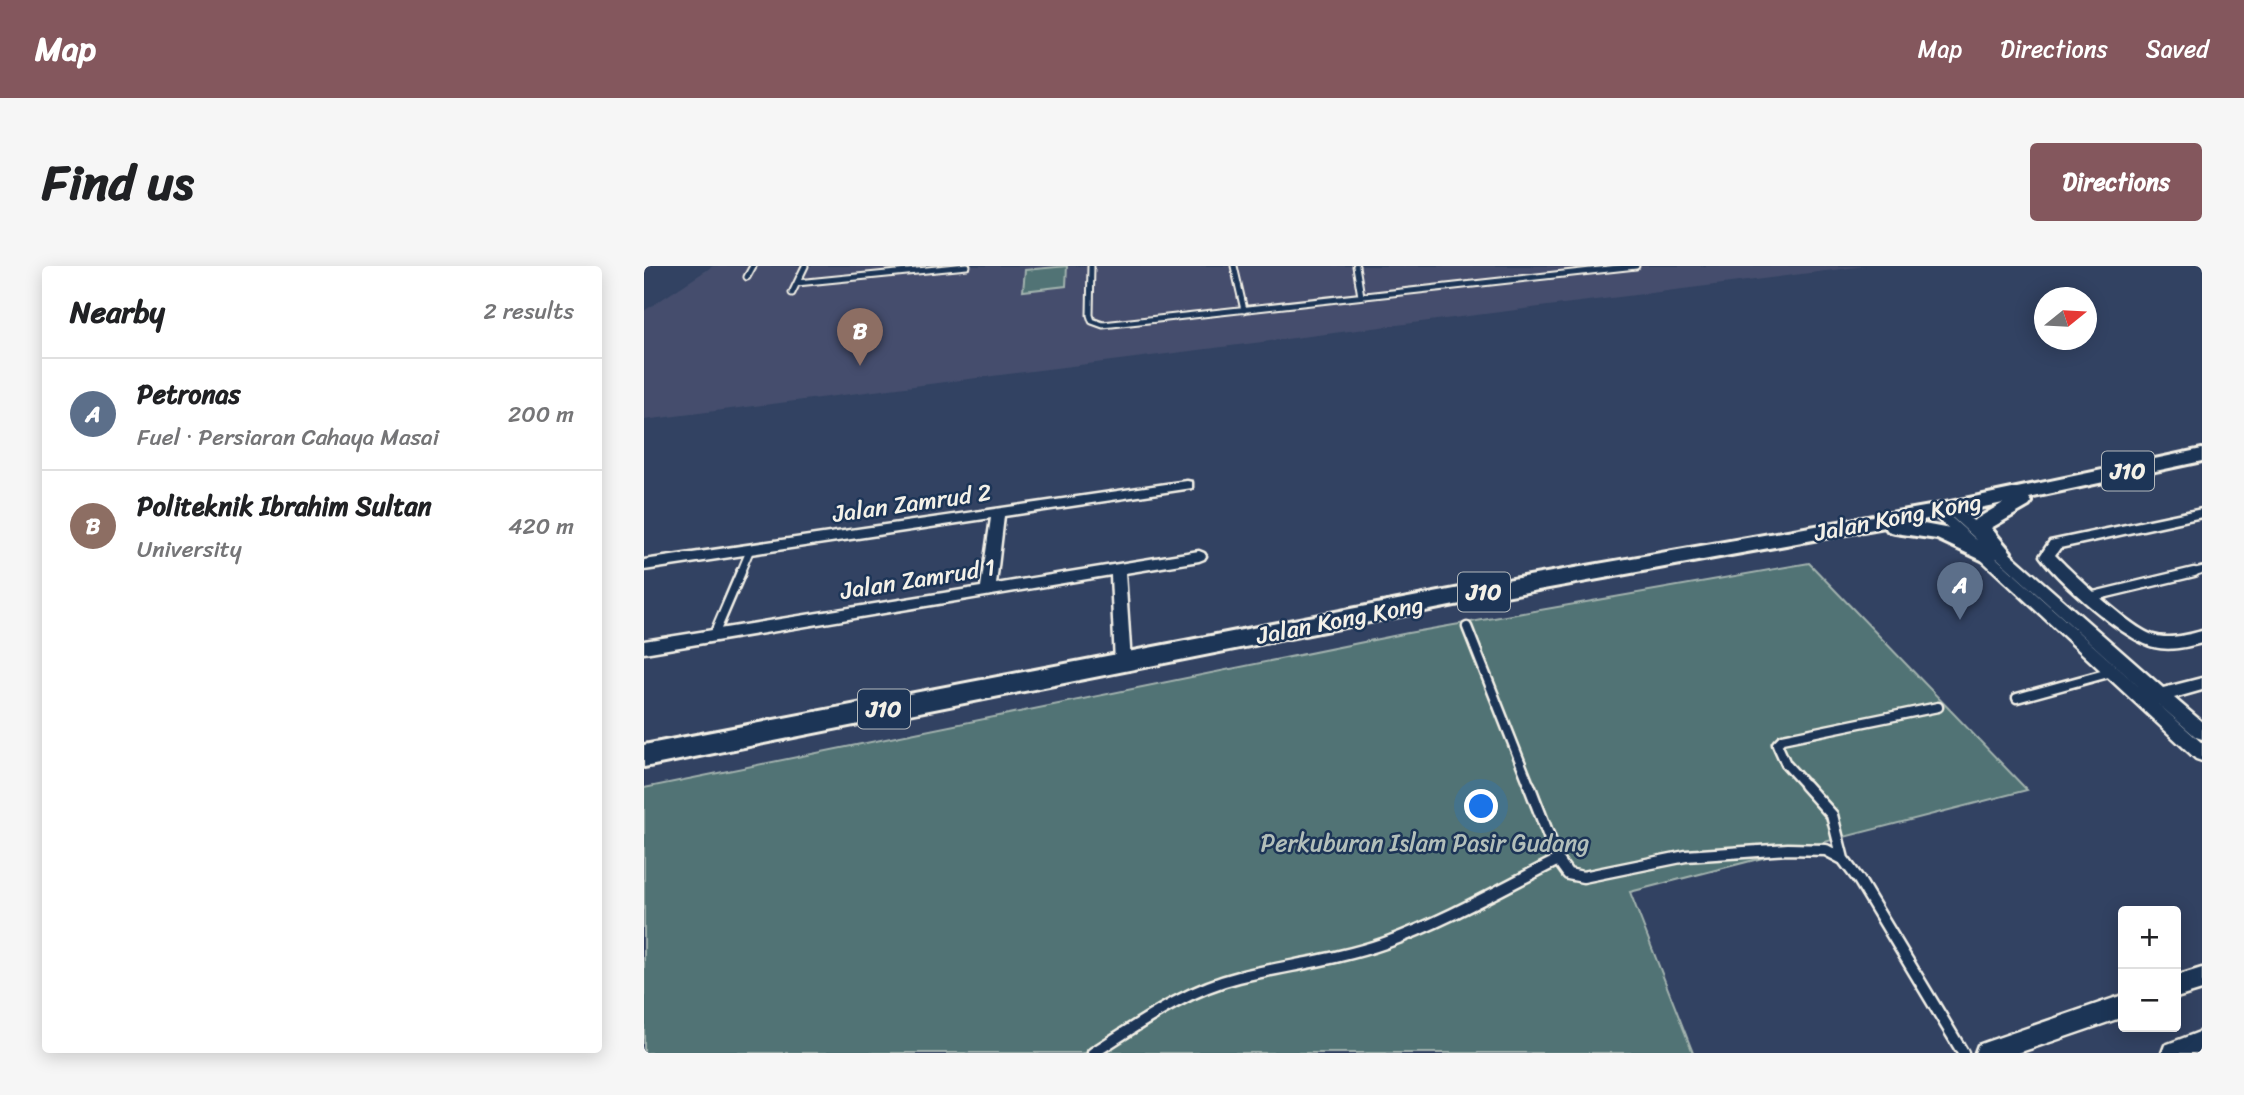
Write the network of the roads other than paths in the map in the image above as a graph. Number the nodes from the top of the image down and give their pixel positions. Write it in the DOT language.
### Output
graph roads {
  1 [pos="753,266"];
  2 [pos="805,266"];
  3 [pos="967,266"];
  4 [pos="1091,266"];
  5 [pos="1234,266"];
  6 [pos="1356,266"];
  7 [pos="1636,266"];
  8 [pos="747,277"];
  9 [pos="797,283"];
  10 [pos="792,293"];
  11 [pos="1361,296"];
  12 [pos="1244,310"];
  13 [pos="2202,455"];
  14 [pos="1186,485"];
  15 [pos="2053,486"];
  16 [pos="1943,509"];
  17 [pos="2202,513"];
  18 [pos="998,514"];
  19 [pos="1870,523"];
  20 [pos="750,550"];
  21 [pos="1993,553"];
  22 [pos="1199,556"];
  23 [pos="644,565"];
  24 [pos="1118,569"];
  25 [pos="2202,570"];
  26 [pos="988,591"];
  27 [pos="2090,597"];
  28 [pos="2060,605"];
  29 [pos="1467,627"];
  30 [pos="714,635"];
  31 [pos="2202,637"];
  32 [pos="644,646"];
  33 [pos="1123,663"];
  34 [pos="2112,672"];
  35 [pos="2202,684"];
  36 [pos="2161,695"];
  37 [pos="2017,698"];
  38 [pos="2142,700"];
  39 [pos="1938,707"];
  40 [pos="2202,732"];
  41 [pos="2202,754"];
  42 [pos="644,756"];
  43 [pos="1843,859"];
  44 [pos="1558,860"];
  45 [pos="2202,979"];
  46 [pos="2181,986"];
  47 [pos="2118,1008"];
  48 [pos="2202,1042"];
  49 [pos="1093,1053"];
  50 [pos="1963,1053"];
  51 [pos="1986,1053"];
  52 [pos="2173,1053"];
  1 -- 8 [label="lane"];
  2 -- 9 [label="lane"];
  3 -- 9 [label="lane"];
  4 -- 12 [label="lane"];
  5 -- 12 [label="lane"];
  6 -- 11 [label="lane"];
  7 -- 11 [label="lane"];
  9 -- 10 [label="lane"];
  11 -- 12 [label="lane"];
  13 -- 15 [label="main road, Jalan Kong Kong / J10"];
  14 -- 18 [label="street, Jalan Zamrud 2"];
  15 -- 16 [label="main road, Jalan Kong Kong / J10"];
  15 -- 21 [label="main road"];
  16 -- 19 [label="main road, Jalan Kong Kong / J10"];
  16 -- 21 [label="street"];
  17 -- 27 [label="street"];
  18 -- 20 [label="street, Jalan Zamrud 2"];
  18 -- 26 [label="street"];
  19 -- 21 [label="main road"];
  19 -- 33 [label="main road, Jalan Kong Kong / J10"];
  20 -- 23 [label="street, Jalan Zamrud 2"];
  20 -- 30 [label="lane"];
  21 -- 28 [label="street"];
  21 -- 34 [label="street"];
  22 -- 24 [label="street, Jalan Zamrud 1"];
  24 -- 26 [label="street, Jalan Zamrud 1"];
  24 -- 33 [label="street"];
  25 -- 27 [label="lane"];
  26 -- 30 [label="street, Jalan Zamrud 1"];
  27 -- 28 [label="street"];
  27 -- 31 [label="street"];
  28 -- 36 [label="street"];
  29 -- 44 [label="lane"];
  30 -- 32 [label="street, Jalan Zamrud 1"];
  33 -- 42 [label="main road, Jalan Kong Kong / J10"];
  34 -- 37 [label="lane"];
  34 -- 38 [label="street"];
  35 -- 36 [label="street"];
  36 -- 38 [label="street"];
  36 -- 40 [label="street"];
  38 -- 41 [label="street"];
  39 -- 43 [label="lane"];
  43 -- 44 [label="lane"];
  43 -- 50 [label="lane"];
  44 -- 49 [label="lane"];
  45 -- 46 [label="street"];
  47 -- 51 [label="street"];
  48 -- 52 [label="street"];
}
